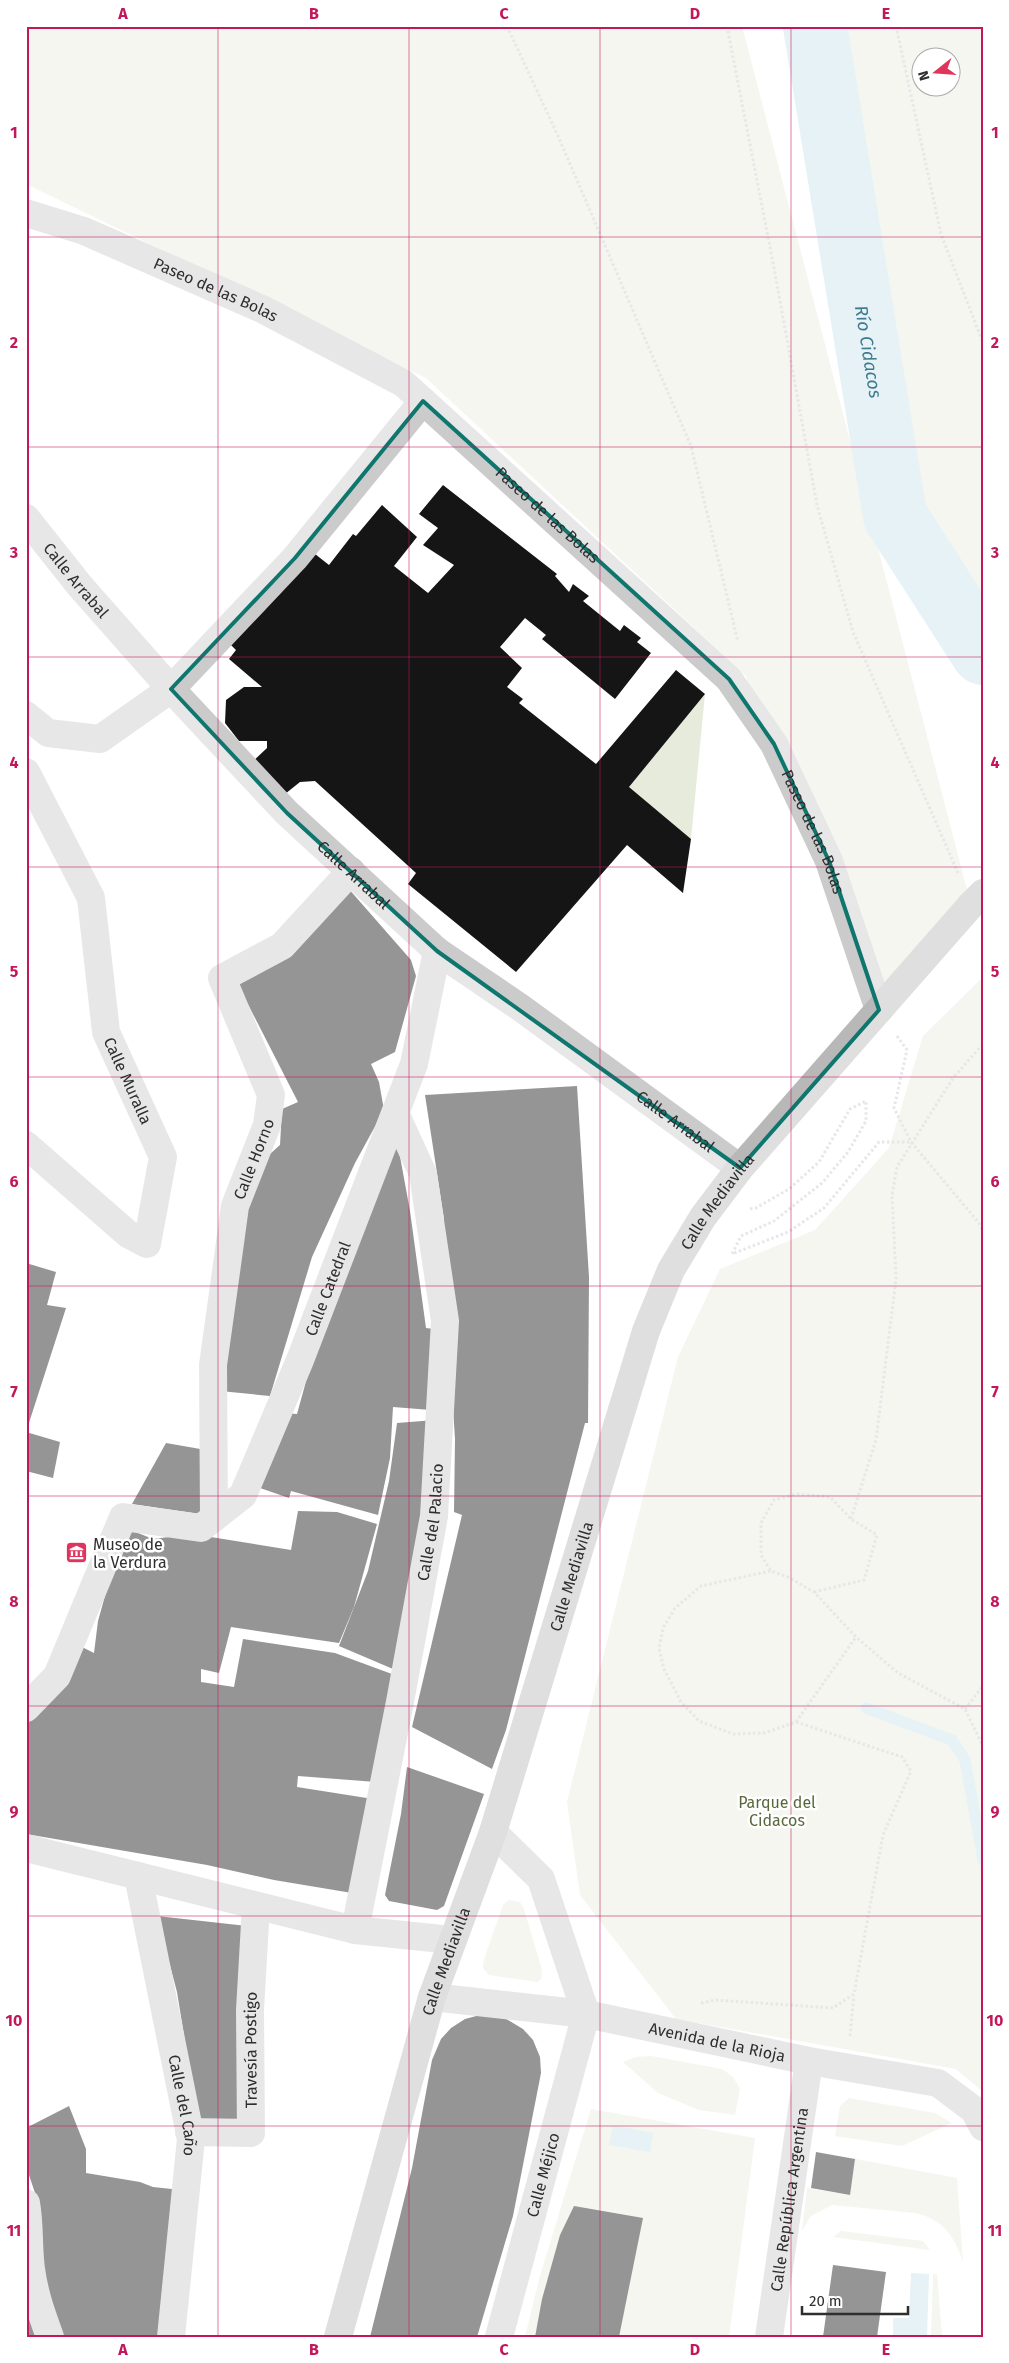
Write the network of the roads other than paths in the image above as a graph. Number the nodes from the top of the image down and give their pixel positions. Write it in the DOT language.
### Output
graph roads {
  1 [pos="26,213"];
  2 [pos="423,401"];
  3 [pos="30,533"];
  4 [pos="170,689"];
  5 [pos="26,715"];
  6 [pos="26,772"];
  7 [pos="351,871"];
  8 [pos="977,899"];
  9 [pos="438,951"];
  10 [pos="879,1010"];
  11 [pos="396,1115"];
  12 [pos="26,1145"];
  13 [pos="740,1168"];
  14 [pos="214,1518"];
  15 [pos="26,1708"];
  16 [pos="493,1832"];
  17 [pos="26,1848"];
  18 [pos="138,1876"];
  19 [pos="256,1906"];
  20 [pos="354,1930"];
  21 [pos="452,1940"];
  22 [pos="432,1997"];
  23 [pos="586,2014"];
  24 [pos="809,2062"];
  25 [pos="983,2127"];
  26 [pos="189,2132"];
  27 [pos="26,2203"];
  28 [pos="50,2337"];
  29 [pos="171,2337"];
  30 [pos="338,2337"];
  31 [pos="498,2337"];
  32 [pos="769,2337"];
  1 -- 2 [label="street, Paseo de las Bolas"];
  2 -- 4 [label="street"];
  2 -- 10 [label="street, Paseo de las Bolas"];
  3 -- 4 [label="street, Calle Arrabal"];
  4 -- 5 [label="street"];
  4 -- 7 [label="street, Calle Arrabal"];
  6 -- 12 [label="street, Calle Muralla"];
  7 -- 9 [label="street, Calle Arrabal"];
  7 -- 14 [label="street, Calle Horno"];
  8 -- 10 [label="street, Calle Mediavilla"];
  9 -- 11 [label="street, Calle Catedral"];
  9 -- 13 [label="street, Calle Arrabal"];
  10 -- 13 [label="street, Calle Mediavilla"];
  11 -- 14 [label="street, Calle Catedral"];
  11 -- 20 [label="street, Calle del Palacio"];
  13 -- 16 [label="street, Calle Mediavilla"];
  14 -- 15 [label="street, Calle Catedral"];
  16 -- 21 [label="street, Calle Mediavilla"];
  16 -- 23 [label="street"];
  17 -- 18 [label="street"];
  18 -- 19 [label="street"];
  18 -- 26 [label="street, Calle del Caño"];
  19 -- 20 [label="street"];
  19 -- 26 [label="street, Travesía Postigo"];
  20 -- 21 [label="street"];
  21 -- 22 [label="street, Calle Mediavilla"];
  22 -- 23 [label="street, Avenida de la Rioja"];
  22 -- 30 [label="street, Calle Mediavilla"];
  23 -- 24 [label="street, Avenida de la Rioja"];
  23 -- 31 [label="street, Calle Méjico"];
  24 -- 25 [label="street, Avenida de la Rioja"];
  24 -- 32 [label="street, Calle República Argentina"];
  26 -- 29 [label="street, Calle del Caño"];
  27 -- 28 [label="street"];
}
